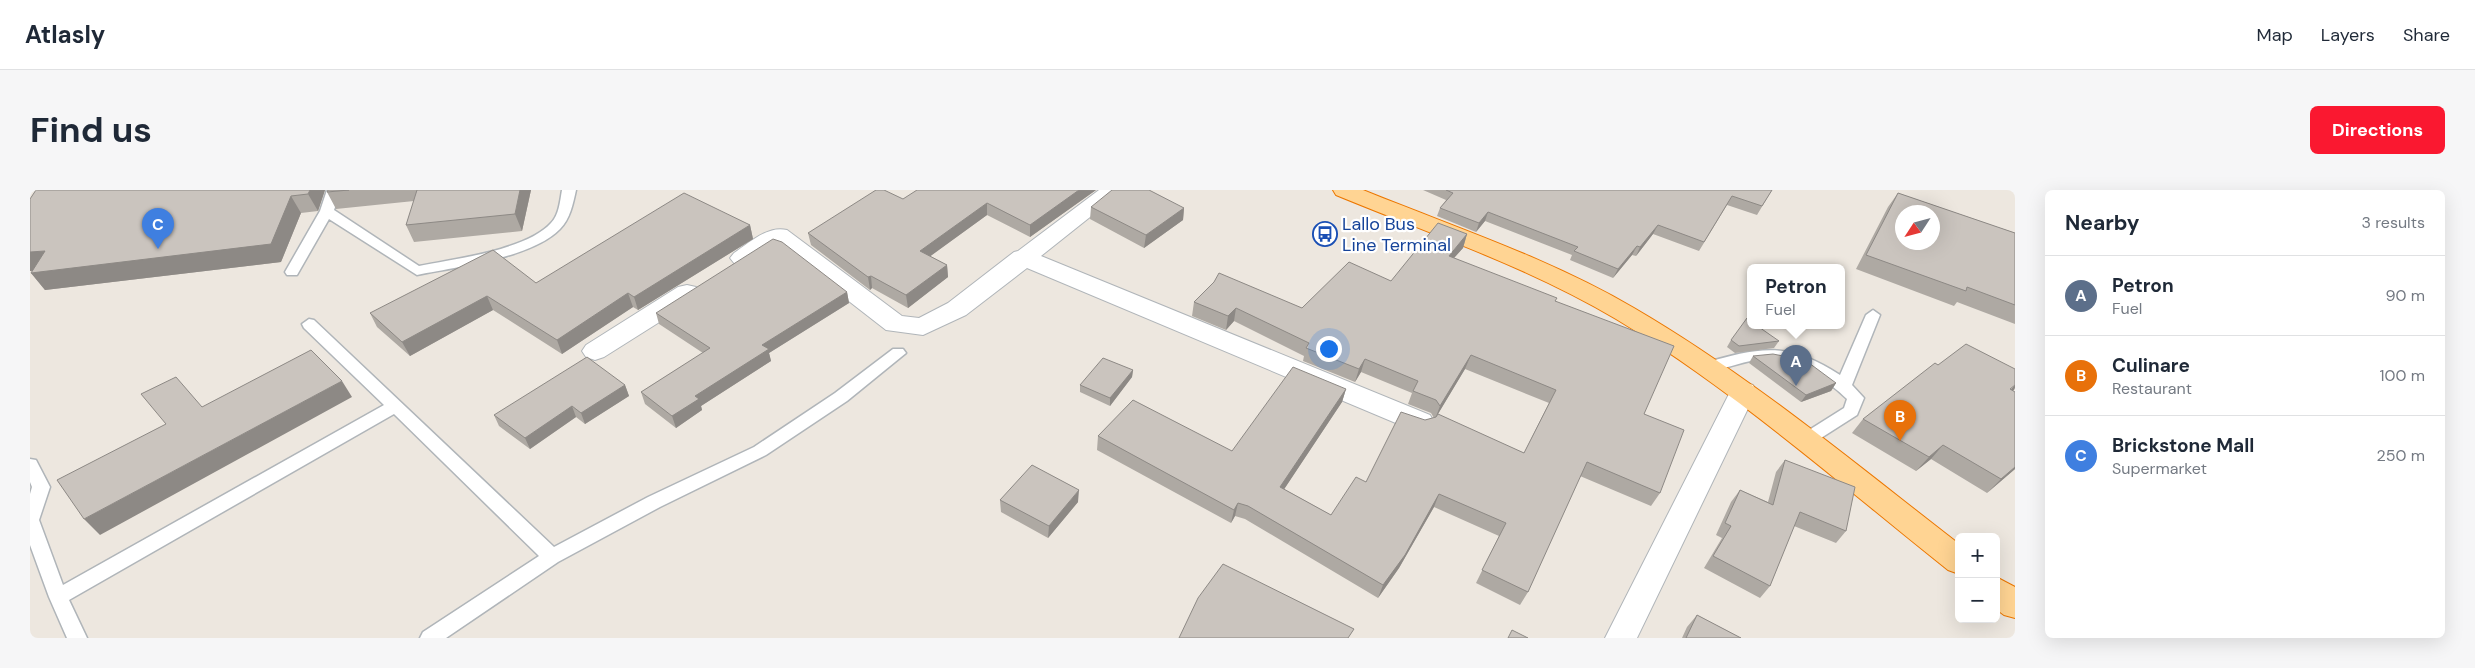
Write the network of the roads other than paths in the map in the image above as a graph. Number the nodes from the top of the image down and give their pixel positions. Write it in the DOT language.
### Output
graph roads {
  1 [pos="334,190"];
  2 [pos="569,190"];
  3 [pos="1113,190"];
  4 [pos="1344,190"];
  5 [pos="326,211"];
  6 [pos="1022,257"];
  7 [pos="292,272"];
  8 [pos="1873,315"];
  9 [pos="309,324"];
  10 [pos="595,351"];
  11 [pos="898,353"];
  12 [pos="1710,367"];
  13 [pos="1844,386"];
  14 [pos="1743,392"];
  15 [pos="395,406"];
  16 [pos="1420,422"];
  17 [pos="1804,441"];
  18 [pos="30,465"];
  19 [pos="30,520"];
  20 [pos="552,557"];
  21 [pos="1955,558"];
  22 [pos="2000,593"];
  23 [pos="58,598"];
  24 [pos="2015,605"];
  25 [pos="77,638"];
  26 [pos="430,638"];
  27 [pos="1621,638"];
  1 -- 5 [label="lane"];
  2 -- 5 [label="lane"];
  3 -- 6 [label="street"];
  4 -- 12 [label="highway"];
  5 -- 7 [label="lane"];
  6 -- 10 [label="street"];
  6 -- 16 [label="street"];
  8 -- 13 [label="lane"];
  9 -- 15 [label="lane"];
  11 -- 20 [label="lane"];
  12 -- 13 [label="lane"];
  12 -- 14 [label="highway"];
  13 -- 17 [label="lane"];
  14 -- 17 [label="highway"];
  14 -- 27 [label="street"];
  15 -- 20 [label="lane"];
  15 -- 23 [label="lane"];
  17 -- 21 [label="highway"];
  18 -- 19 [label="lane"];
  19 -- 23 [label="lane"];
  20 -- 26 [label="lane"];
  22 -- 24 [label="highway"];
  23 -- 25 [label="lane"];
}
